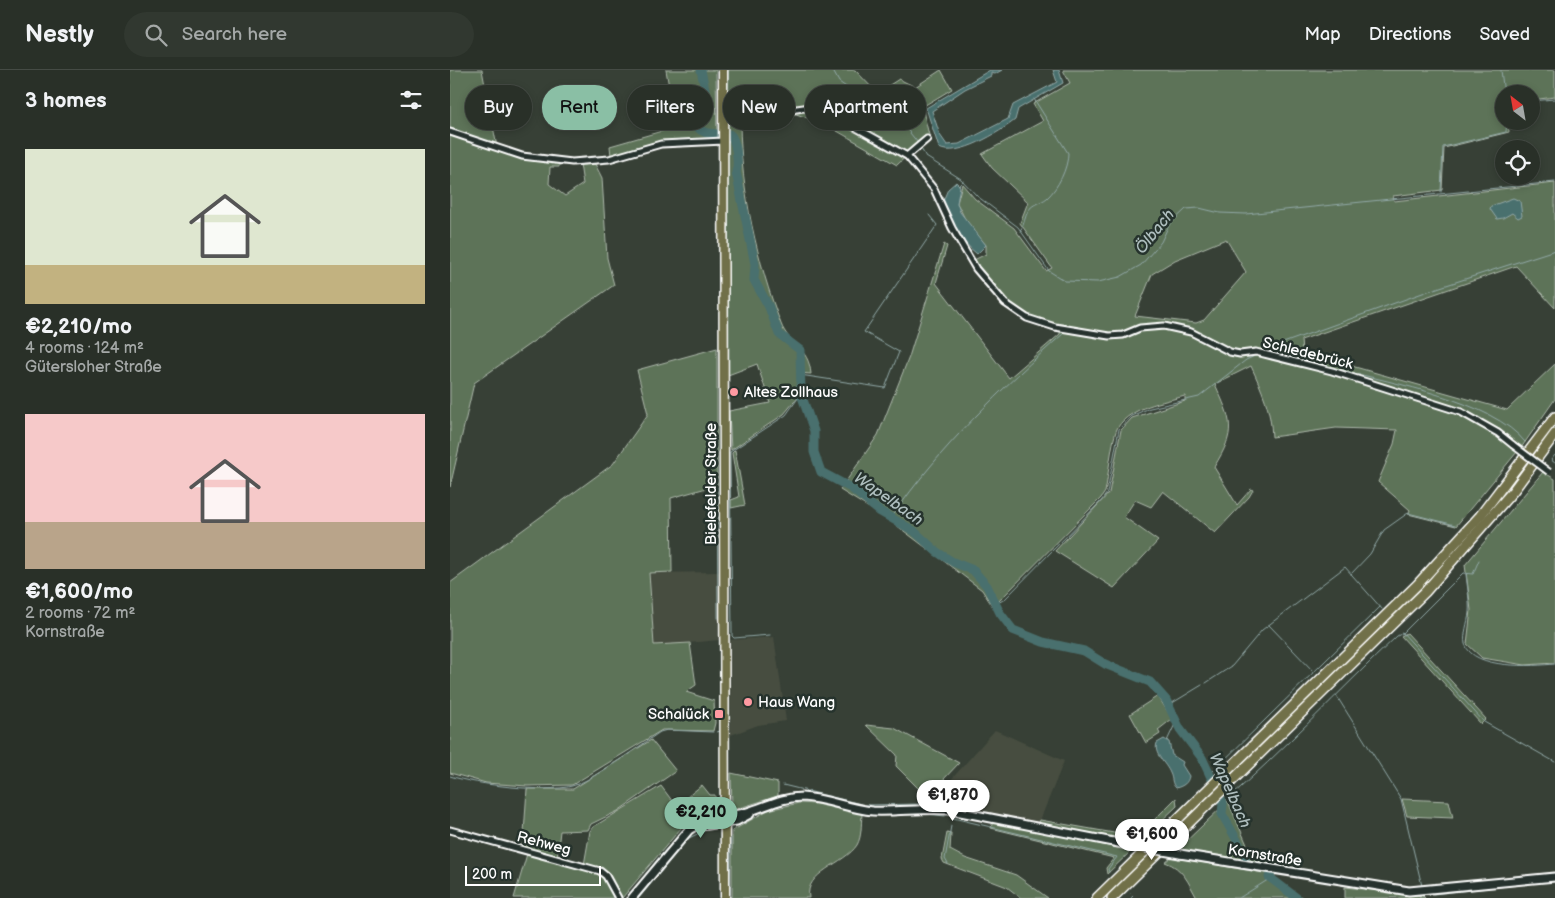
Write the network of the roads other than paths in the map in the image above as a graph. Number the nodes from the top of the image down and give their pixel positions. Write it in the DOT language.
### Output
graph roads {
  1 [pos="724,70"];
  2 [pos="724,85"];
  3 [pos="795,110"];
  4 [pos="724,130"];
  5 [pos="450,132"];
  6 [pos="927,139"];
  7 [pos="724,140"];
  8 [pos="907,156"];
  9 [pos="1555,417"];
  10 [pos="1555,434"];
  11 [pos="1555,476"];
  12 [pos="725,820"];
  13 [pos="450,830"];
  14 [pos="1555,877"];
  15 [pos="618,898"];
  16 [pos="632,898"];
  17 [pos="725,898"];
  18 [pos="1097,898"];
  19 [pos="1112,898"];
  1 -- 2 [label="main road, Bielefelder Straße"];
  3 -- 8 [label="street, Schledebrück"];
  4 -- 7 [label="main road, Bielefelder Straße"];
  5 -- 7 [label="street"];
  6 -- 8 [label="street"];
  7 -- 12 [label="main road, Bielefelder Straße"];
  8 -- 11 [label="street, Schledebrück, bridge"];
  9 -- 18 [label="highway"];
  10 -- 19 [label="highway"];
  12 -- 14 [label="street, Kornstraße, bridge"];
  12 -- 16 [label="street, Kornstraße"];
  12 -- 17 [label="main road, Bielefelder Straße"];
  13 -- 15 [label="street, Rehweg"];
}
